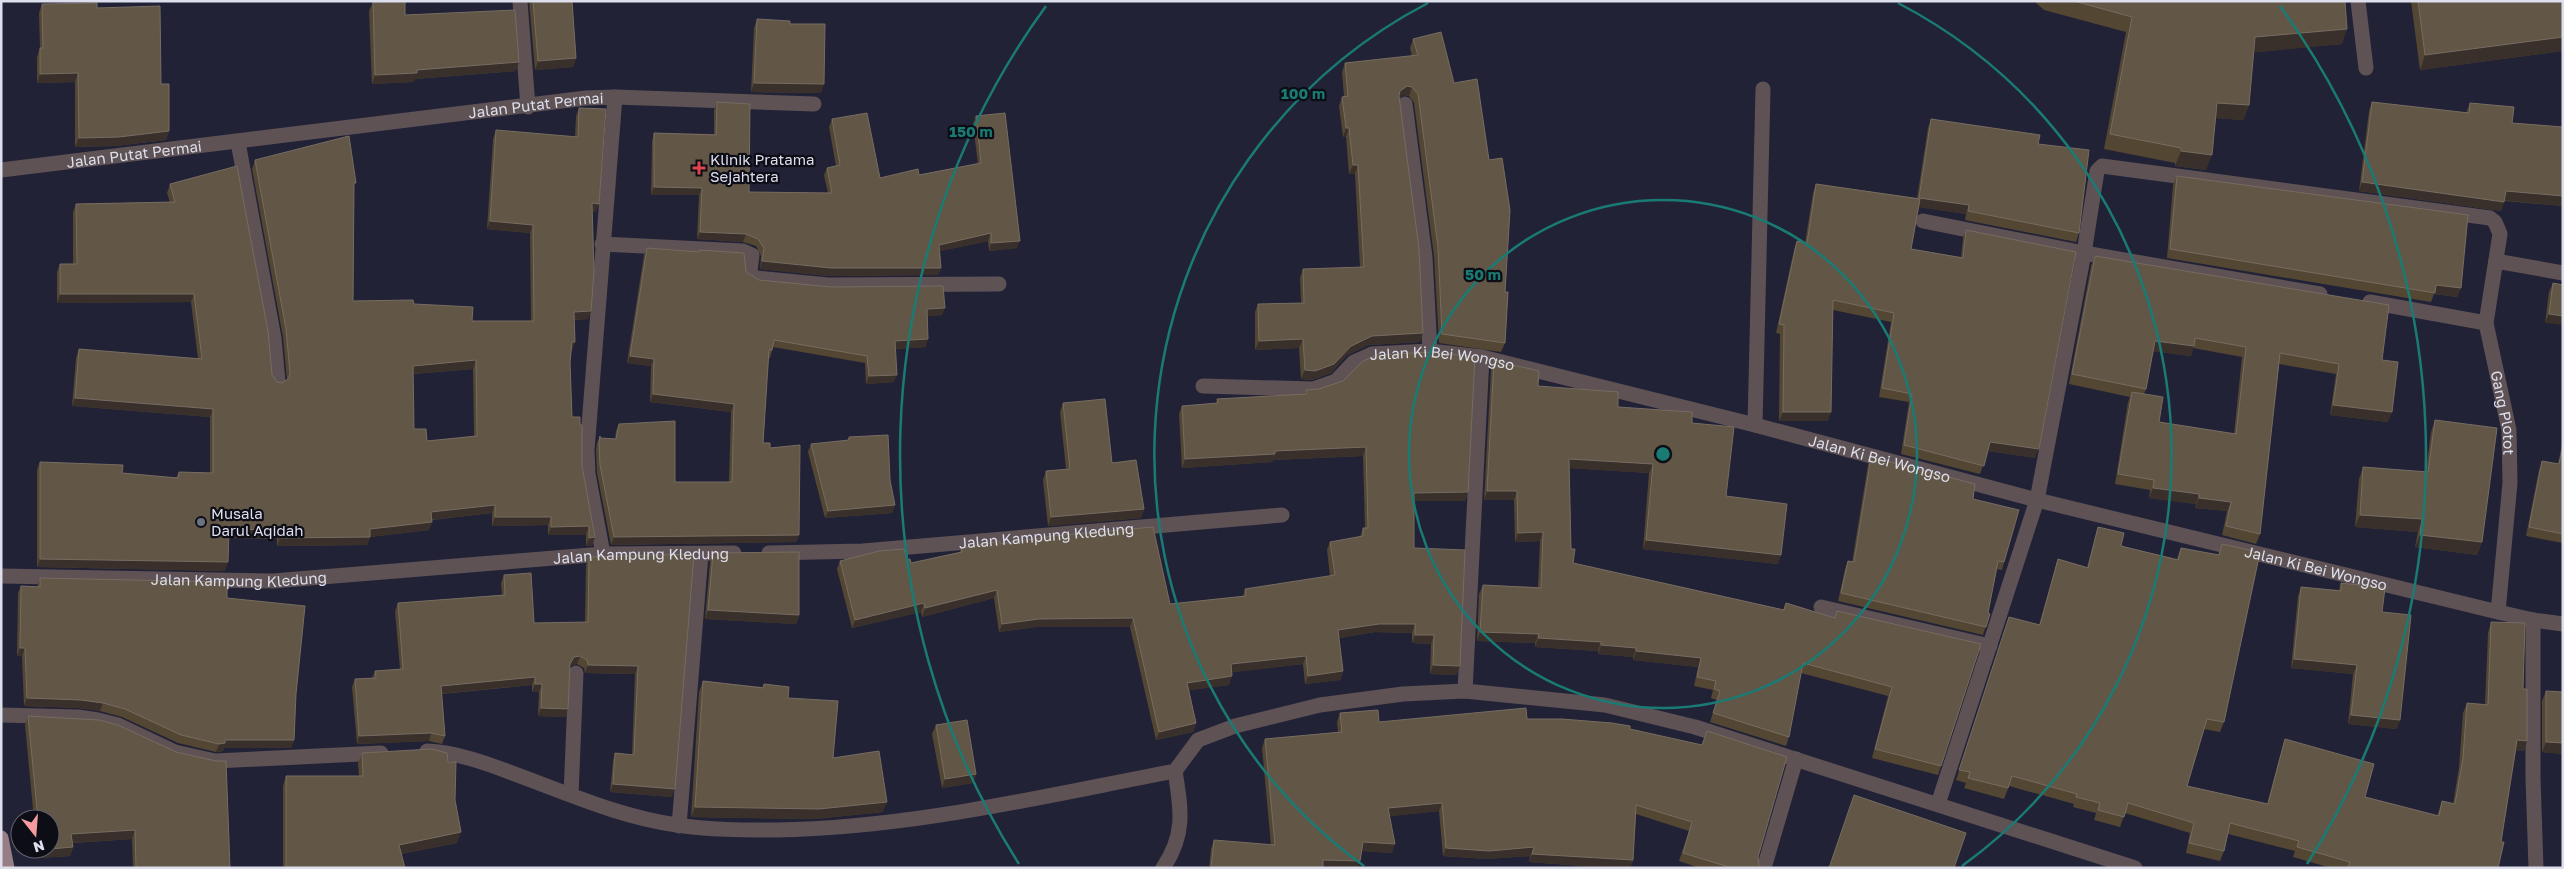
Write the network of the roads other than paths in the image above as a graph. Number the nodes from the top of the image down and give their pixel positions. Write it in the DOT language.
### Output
graph roads {
  1 [pos="520,1"];
  2 [pos="2358,1"];
  3 [pos="2366,68"];
  4 [pos="1763,89"];
  5 [pos="615,97"];
  6 [pos="814,104"];
  7 [pos="1405,104"];
  8 [pos="528,107"];
  9 [pos="238,142"];
  10 [pos="1,170"];
  11 [pos="1923,221"];
  12 [pos="602,244"];
  13 [pos="2084,253"];
  14 [pos="2496,261"];
  15 [pos="2563,273"];
  16 [pos="999,284"];
  17 [pos="2339,297"];
  18 [pos="2359,300"];
  19 [pos="2486,323"];
  20 [pos="1430,351"];
  21 [pos="1482,357"];
  22 [pos="278,382"];
  23 [pos="1203,386"];
  24 [pos="1755,425"];
  25 [pos="2037,500"];
  26 [pos="1282,515"];
  27 [pos="602,554"];
  28 [pos="702,554"];
  29 [pos="1,576"];
  30 [pos="1822,607"];
  31 [pos="2498,612"];
  32 [pos="2533,620"];
  33 [pos="2563,624"];
  34 [pos="1990,646"];
  35 [pos="576,673"];
  36 [pos="1465,692"];
  37 [pos="1,716"];
  38 [pos="1796,759"];
  39 [pos="1175,771"];
  40 [pos="571,795"];
  41 [pos="1938,804"];
  42 [pos="679,826"];
  43 [pos="1,838"];
  44 [pos="8,868"];
  45 [pos="1163,868"];
  46 [pos="1764,868"];
  47 [pos="2135,868"];
  48 [pos="2536,868"];
  1 -- 8 [label="street"];
  2 -- 3 [label="street"];
  4 -- 24 [label="street"];
  5 -- 6 [label="street"];
  5 -- 8 [label="street, Jalan Putat Permai"];
  5 -- 12 [label="street, Jalan Putat Permai"];
  7 -- 20 [label="street"];
  8 -- 9 [label="street, Jalan Putat Permai"];
  9 -- 10 [label="street, Jalan Putat Permai"];
  9 -- 22 [label="street"];
  11 -- 13 [label="street"];
  12 -- 16 [label="street"];
  12 -- 27 [label="street, Jalan Putat Permai"];
  13 -- 14 [label="street, Gang Plotot"];
  13 -- 17 [label="street"];
  13 -- 25 [label="street"];
  14 -- 15 [label="street"];
  14 -- 19 [label="street, Gang Plotot"];
  18 -- 19 [label="street"];
  19 -- 31 [label="street, Gang Plotot"];
  20 -- 21 [label="street, Jalan Ki Bei Wongso"];
  20 -- 23 [label="street, Jalan Ki Bei Wongso"];
  21 -- 24 [label="street, Jalan Ki Bei Wongso"];
  21 -- 36 [label="street"];
  24 -- 25 [label="street, Jalan Ki Bei Wongso"];
  25 -- 31 [label="street, Jalan Ki Bei Wongso"];
  25 -- 34 [label="street"];
  26 -- 28 [label="street, Jalan Kampung Kledung"];
  27 -- 28 [label="street, Jalan Kampung Kledung"];
  27 -- 29 [label="street, Jalan Kampung Kledung"];
  28 -- 42 [label="street"];
  30 -- 34 [label="street"];
  31 -- 32 [label="street, Jalan Ki Bei Wongso"];
  32 -- 33 [label="street, Jalan Ki Bei Wongso"];
  32 -- 48 [label="street"];
  34 -- 41 [label="street"];
  35 -- 40 [label="street"];
  36 -- 38 [label="street"];
  36 -- 39 [label="street"];
  37 -- 40 [label="street"];
  38 -- 41 [label="street"];
  38 -- 46 [label="street"];
  39 -- 42 [label="street"];
  39 -- 45 [label="street"];
  40 -- 42 [label="street"];
  41 -- 47 [label="street"];
  43 -- 44 [label="main road"];
}
